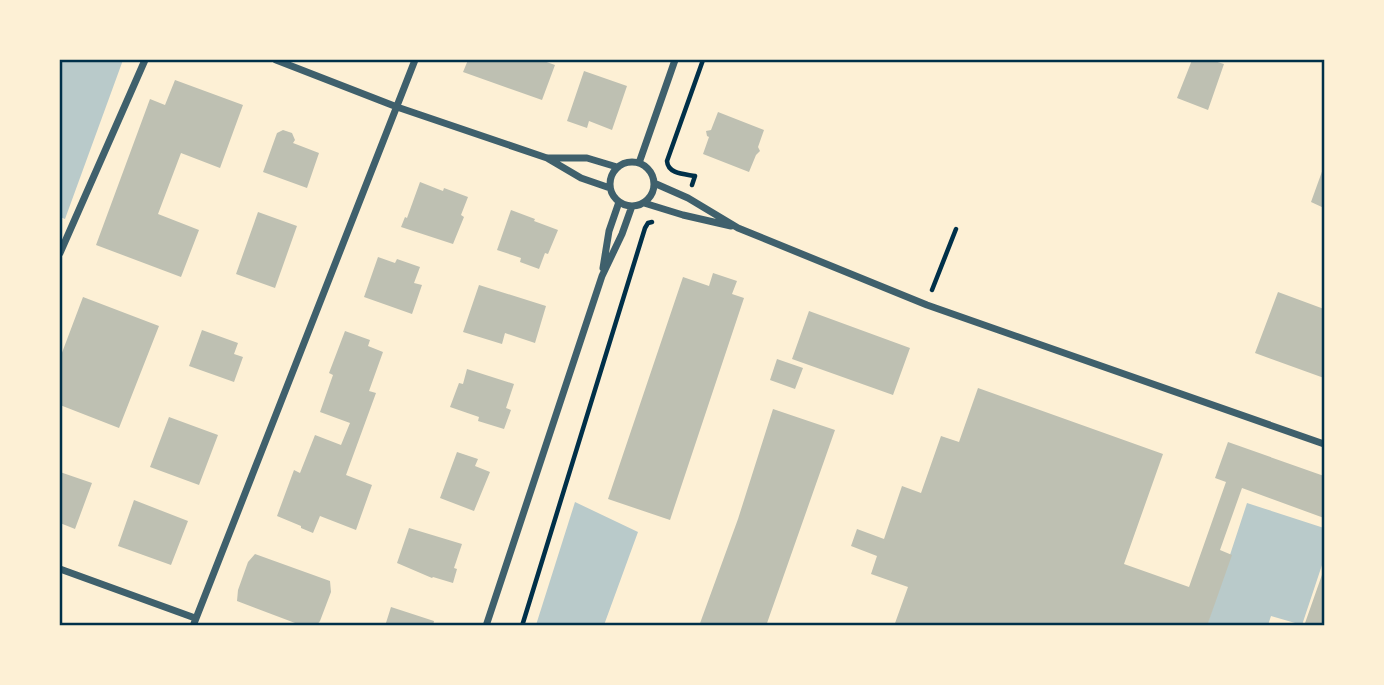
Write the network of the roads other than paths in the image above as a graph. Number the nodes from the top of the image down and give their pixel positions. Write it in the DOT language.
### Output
graph roads {
  1 [pos="145,60"];
  2 [pos="276,60"];
  3 [pos="415,60"];
  4 [pos="675,60"];
  5 [pos="397,107"];
  6 [pos="547,158"];
  7 [pos="639,163"];
  8 [pos="617,167"];
  9 [pos="654,183"];
  10 [pos="610,188"];
  11 [pos="619,202"];
  12 [pos="644,203"];
  13 [pos="632,206"];
  14 [pos="738,228"];
  15 [pos="60,249"];
  16 [pos="602,276"];
  17 [pos="1325,444"];
  18 [pos="60,569"];
  19 [pos="194,622"];
  20 [pos="486,625"];
  1 -- 15 [label="street"];
  2 -- 5 [label="street"];
  3 -- 5 [label="street"];
  4 -- 7 [label="street"];
  5 -- 6 [label="street"];
  5 -- 19 [label="street"];
  6 -- 8 [label="street"];
  6 -- 10 [label="street"];
  7 -- 8 [label="street"];
  7 -- 9 [label="street"];
  8 -- 10 [label="street"];
  9 -- 12 [label="street"];
  9 -- 14 [label="street"];
  10 -- 11 [label="street"];
  11 -- 13 [label="street"];
  11 -- 16 [label="street"];
  12 -- 13 [label="street"];
  12 -- 14 [label="street"];
  13 -- 16 [label="street"];
  14 -- 17 [label="street"];
  16 -- 20 [label="street"];
  18 -- 19 [label="street"];
}
